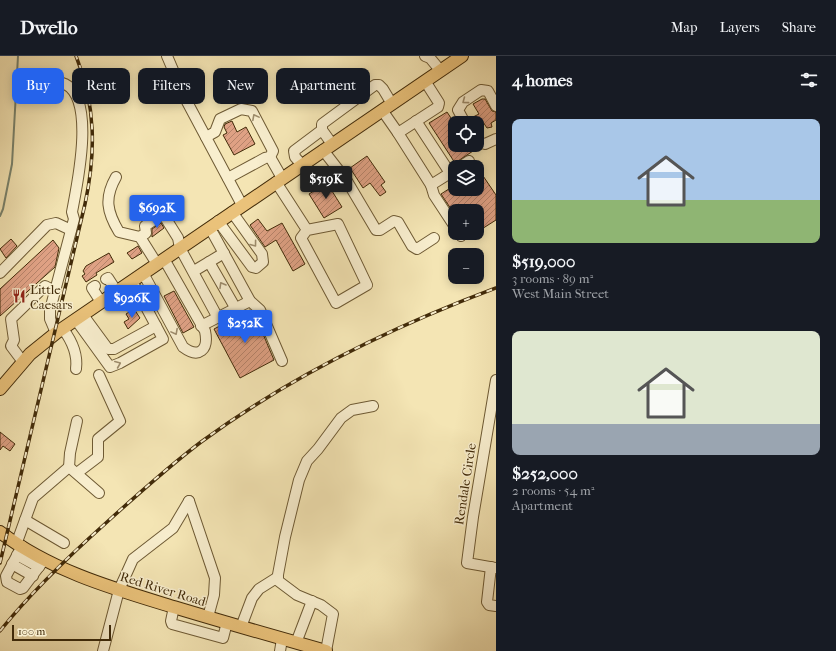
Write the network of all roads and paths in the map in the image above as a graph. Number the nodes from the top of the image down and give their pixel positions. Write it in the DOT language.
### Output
graph roads {
  1 [pos="167,56"];
  2 [pos="462,56"];
  3 [pos="426,57"];
  4 [pos="433,76"];
  5 [pos="64,84"];
  6 [pos="496,106"];
  7 [pos="387,107"];
  8 [pos="462,116"];
  9 [pos="416,121"];
  10 [pos="322,130"];
  11 [pos="398,133"];
  12 [pos="206,137"];
  13 [pos="310,139"];
  14 [pos="496,139"];
  15 [pos="484,144"];
  16 [pos="324,149"];
  17 [pos="271,154"];
  18 [pos="302,165"];
  19 [pos="448,165"];
  20 [pos="448,175"];
  21 [pos="116,177"];
  22 [pos="228,178"];
  23 [pos="279,180"];
  24 [pos="431,185"];
  25 [pos="242,205"];
  26 [pos="232,212"];
  27 [pos="448,216"];
  28 [pos="214,224"];
  29 [pos="71,230"];
  30 [pos="307,230"];
  31 [pos="140,237"];
  32 [pos="434,238"];
  33 [pos="180,248"];
  34 [pos="224,253"];
  35 [pos="160,262"];
  36 [pos="209,262"];
  37 [pos="194,271"];
  38 [pos="0,273"];
  39 [pos="144,273"];
  40 [pos="106,279"];
  41 [pos="132,281"];
  42 [pos="96,286"];
  43 [pos="55,291"];
  44 [pos="117,292"];
  45 [pos="250,301"];
  46 [pos="101,302"];
  47 [pos="236,309"];
  48 [pos="80,317"];
  49 [pos="218,318"];
  50 [pos="156,326"];
  51 [pos="201,326"];
  52 [pos="60,331"];
  53 [pos="282,360"];
  54 [pos="23,362"];
  55 [pos="76,370"];
  56 [pos="99,375"];
  57 [pos="496,380"];
  58 [pos="0,389"];
  59 [pos="373,406"];
  60 [pos="77,421"];
  61 [pos="73,470"];
  62 [pos="99,493"];
  63 [pos="25,520"];
  64 [pos="0,532"];
  65 [pos="64,543"];
  66 [pos="19,548"];
  67 [pos="42,563"];
  68 [pos="12,564"];
  69 [pos="494,568"];
  70 [pos="33,576"];
  71 [pos="278,577"];
  72 [pos="119,590"];
  73 [pos="312,601"];
  74 [pos="496,606"];
  75 [pos="174,607"];
  76 [pos="208,617"];
  77 [pos="227,622"];
  78 [pos="241,627"];
  79 [pos="296,643"];
  80 [pos="281,645"];
  81 [pos="103,651"];
  82 [pos="326,651"];
  1 -- 12 [label="street"];
  2 -- 4 [label="main road"];
  3 -- 4 [label="street"];
  4 -- 7 [label="main road"];
  4 -- 9 [label="street"];
  5 -- 29 [label="street"];
  6 -- 8 [label="street, one-way"];
  7 -- 10 [label="street"];
  7 -- 11 [label="street"];
  7 -- 16 [label="main road"];
  9 -- 11 [label="street"];
  9 -- 19 [label="street"];
  10 -- 13 [label="street"];
  10 -- 16 [label="street"];
  11 -- 24 [label="street"];
  17 -- 12 [label="street, one-way"];
  12 -- 22 [label="street"];
  13 -- 16 [label="street"];
  13 -- 18 [label="street"];
  14 -- 15 [label="street"];
  16 -- 18 [label="main road"];
  16 -- 32 [label="street"];
  17 -- 22 [label="street"];
  17 -- 23 [label="street"];
  18 -- 23 [label="main road"];
  20 -- 24 [label="street"];
  21 -- 31 [label="street"];
  22 -- 25 [label="street"];
  23 -- 25 [label="main road"];
  23 -- 30 [label="street"];
  24 -- 27 [label="street"];
  25 -- 26 [label="main road"];
  26 -- 28 [label="main road"];
  26 -- 28 [label="street, one-way"];
  28 -- 33 [label="main road"];
  28 -- 34 [label="street"];
  29 -- 38 [label="street"];
  29 -- 43 [label="street"];
  30 -- 30 [label="street"];
  31 -- 33 [label="street"];
  31 -- 35 [label="street"];
  33 -- 35 [label="main road"];
  33 -- 37 [label="street"];
  34 -- 36 [label="street"];
  34 -- 45 [label="street"];
  35 -- 39 [label="main road"];
  35 -- 51 [label="street"];
  36 -- 37 [label="street"];
  47 -- 36 [label="street, one-way"];
  37 -- 49 [label="street"];
  39 -- 41 [label="main road"];
  39 -- 51 [label="street, one-way"];
  40 -- 44 [label="street"];
  41 -- 44 [label="main road"];
  41 -- 50 [label="street"];
  42 -- 46 [label="street"];
  43 -- 52 [label="street"];
  43 -- 54 [label="street"];
  44 -- 46 [label="main road"];
  45 -- 47 [label="street"];
  45 -- 53 [label="street"];
  46 -- 48 [label="main road"];
  47 -- 49 [label="street"];
  48 -- 50 [label="street"];
  48 -- 50 [label="street, one-way"];
  48 -- 52 [label="main road"];
  49 -- 51 [label="street"];
  52 -- 54 [label="main road"];
  52 -- 55 [label="street"];
  54 -- 58 [label="main road"];
  56 -- 61 [label="street"];
  57 -- 69 [label="street, Rendale Circle"];
  59 -- 71 [label="street"];
  60 -- 61 [label="street"];
  61 -- 62 [label="street"];
  61 -- 63 [label="street"];
  63 -- 65 [label="street"];
  63 -- 66 [label="street"];
  64 -- 66 [label="main road, Red River Road"];
  66 -- 67 [label="main road, Red River Road"];
  66 -- 68 [label="street"];
  67 -- 70 [label="street"];
  67 -- 72 [label="main road, Red River Road"];
  68 -- 70 [label="street"];
  68 -- 70 [label="street"];
  69 -- 74 [label="street"];
  71 -- 73 [label="street"];
  71 -- 78 [label="street"];
  72 -- 75 [label="main road, Red River Road"];
  72 -- 76 [label="street"];
  72 -- 81 [label="street"];
  73 -- 79 [label="street"];
  73 -- 82 [label="street"];
  75 -- 76 [label="main road, Red River Road"];
  75 -- 77 [label="street"];
  76 -- 77 [label="main road, Red River Road"];
  77 -- 78 [label="main road, Red River Road"];
  78 -- 80 [label="main road, Red River Road"];
  79 -- 80 [label="main road, Red River Road"];
  79 -- 82 [label="main road, Red River Road"];
}
